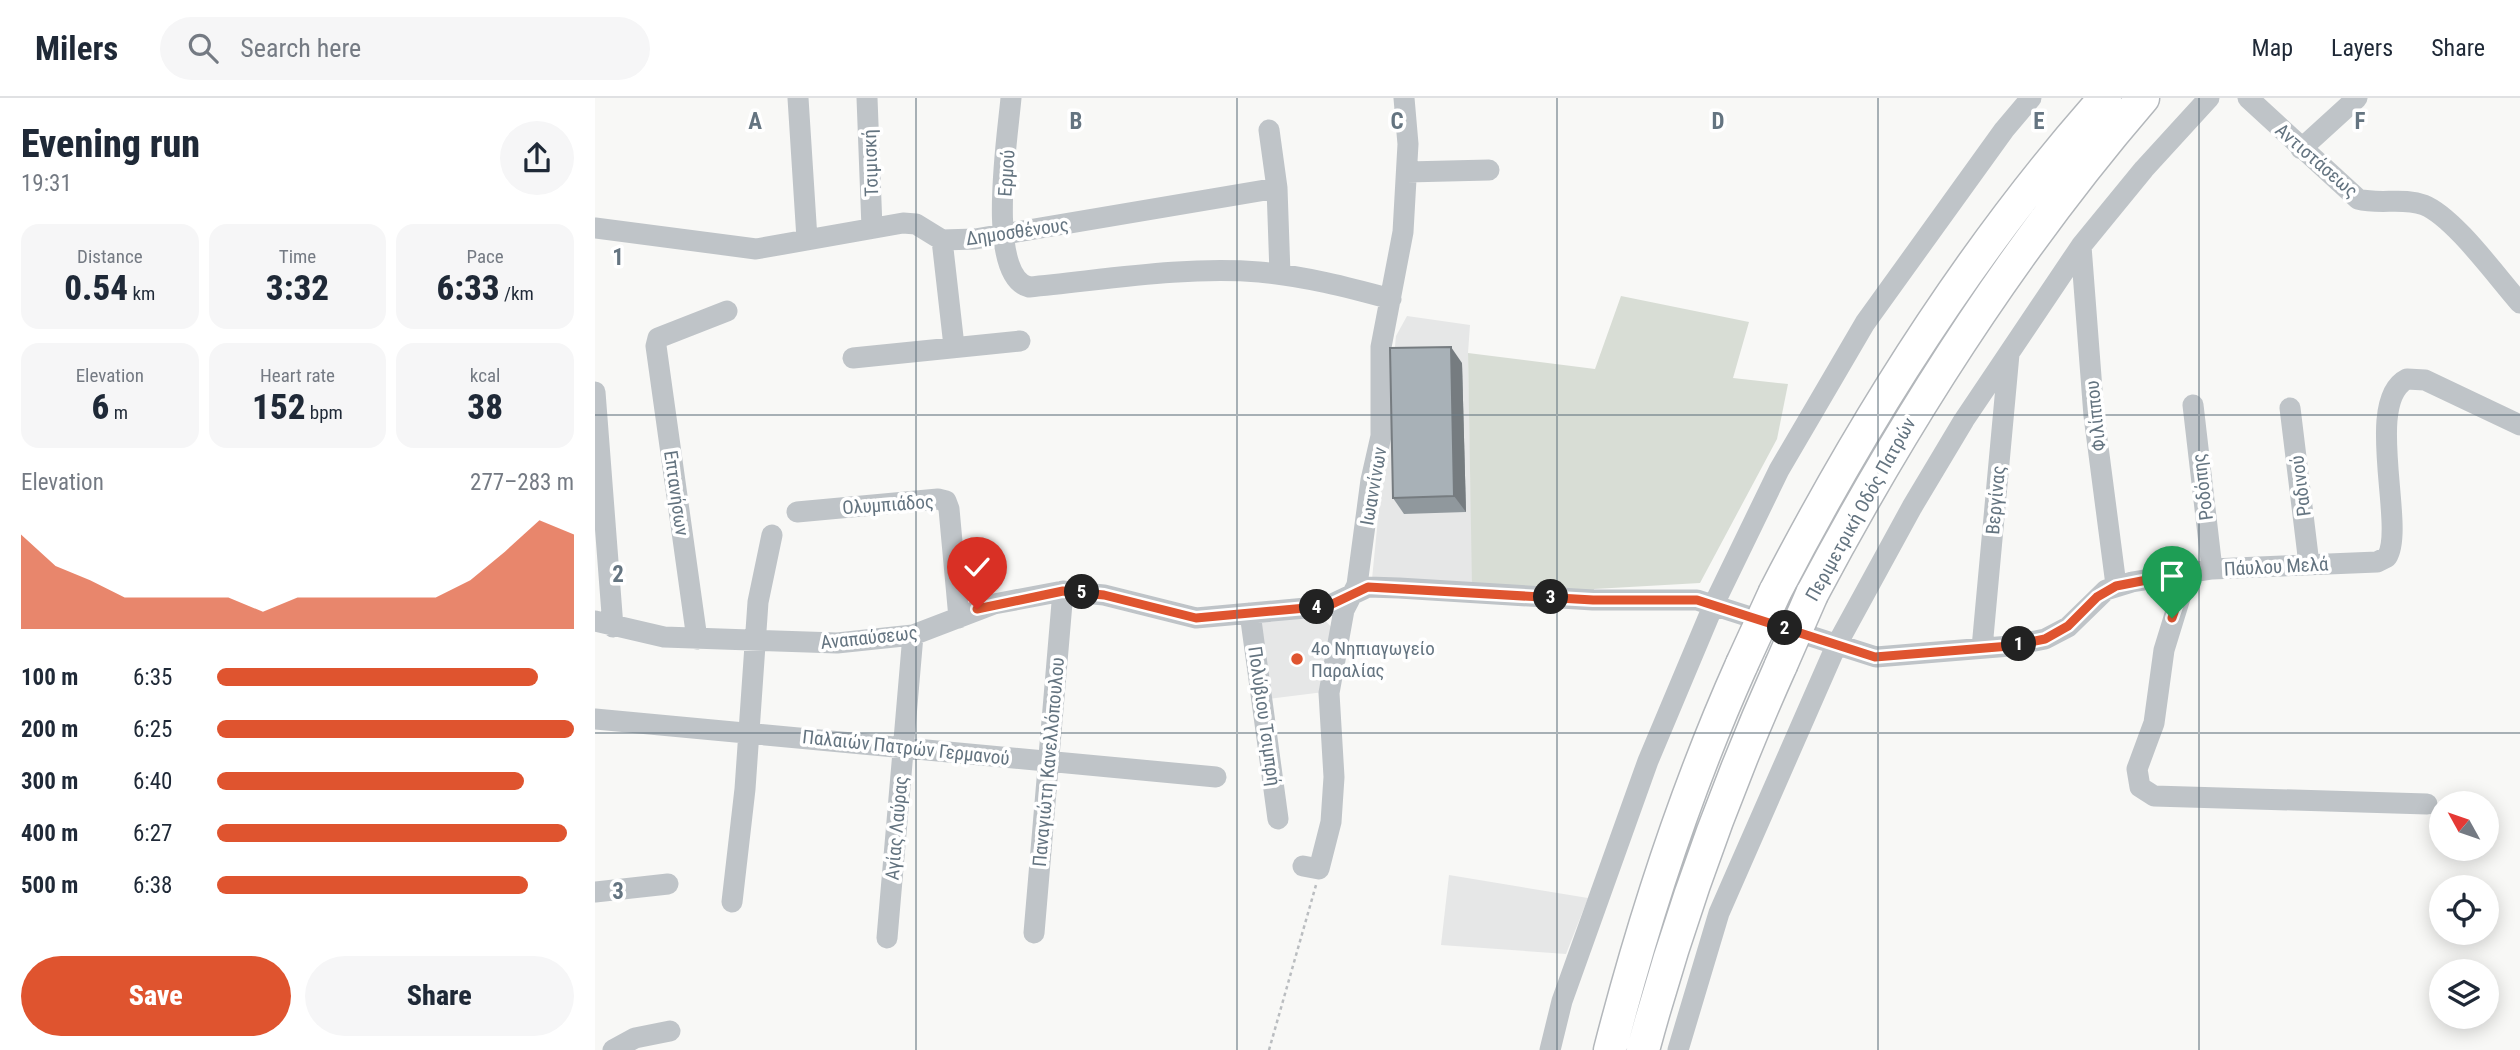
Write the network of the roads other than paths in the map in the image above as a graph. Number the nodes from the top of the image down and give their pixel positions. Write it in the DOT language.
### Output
graph roads {
  1 [pos="798,98"];
  2 [pos="867,98"];
  3 [pos="1011,98"];
  4 [pos="1404,98"];
  5 [pos="2031,98"];
  6 [pos="2105,98"];
  7 [pos="2144,98"];
  8 [pos="2209,98"];
  9 [pos="2248,98"];
  10 [pos="2357,98"];
  11 [pos="1269,130"];
  12 [pos="2301,149"];
  13 [pos="1489,170"];
  14 [pos="1407,172"];
  15 [pos="1277,188"];
  16 [pos="595,228"];
  17 [pos="872,228"];
  18 [pos="1002,235"];
  19 [pos="807,239"];
  20 [pos="942,240"];
  21 [pos="2081,246"];
  22 [pos="1280,274"];
  23 [pos="1391,299"];
  24 [pos="2520,303"];
  25 [pos="727,311"];
  26 [pos="1020,341"];
  27 [pos="954,346"];
  28 [pos="2009,351"];
  29 [pos="853,358"];
  30 [pos="595,392"];
  31 [pos="2193,405"];
  32 [pos="2291,408"];
  33 [pos="2520,425"];
  34 [pos="797,512"];
  35 [pos="772,535"];
  36 [pos="2309,564"];
  37 [pos="2212,569"];
  38 [pos="2188,572"];
  39 [pos="2116,586"];
  40 [pos="1063,591"];
  41 [pos="1352,596"];
  42 [pos="1714,604"];
  43 [pos="1250,613"];
  44 [pos="959,618"];
  45 [pos="604,624"];
  46 [pos="913,635"];
  47 [pos="697,639"];
  48 [pos="755,639"];
  49 [pos="1836,646"];
  50 [pos="1982,648"];
  51 [pos="595,719"];
  52 [pos="748,732"];
  53 [pos="903,746"];
  54 [pos="1049,762"];
  55 [pos="1216,777"];
  56 [pos="2427,804"];
  57 [pos="1278,819"];
  58 [pos="1311,867"];
  59 [pos="668,884"];
  60 [pos="595,892"];
  61 [pos="732,902"];
  62 [pos="1034,933"];
  63 [pos="887,937"];
  64 [pos="670,1031"];
  65 [pos="613,1050"];
  66 [pos="1551,1050"];
  67 [pos="1610,1050"];
  68 [pos="1643,1050"];
  69 [pos="1678,1050"];
  1 -- 19 [label="street"];
  2 -- 17 [label="street, Τσιμισκή"];
  3 -- 18 [label="street, Ερμού"];
  4 -- 14 [label="street, Ιωαννίνων"];
  5 -- 42 [label="street"];
  6 -- 67 [label="highway, Περιμετρική Οδός Πατρών, bridge"];
  7 -- 68 [label="highway, Περιμετρική Οδός Πατρών, bridge"];
  8 -- 21 [label="street"];
  9 -- 12 [label="street, Αντιστάσεως"];
  10 -- 12 [label="street"];
  11 -- 15 [label="street"];
  12 -- 24 [label="street, Αντιστάσεως"];
  13 -- 14 [label="street"];
  14 -- 23 [label="street, Ιωαννίνων"];
  15 -- 18 [label="street, Δημοσθένους"];
  15 -- 22 [label="street"];
  16 -- 19 [label="street, Δημοσθένους"];
  17 -- 19 [label="street, Δημοσθένους"];
  17 -- 20 [label="street, Δημοσθένους"];
  18 -- 20 [label="street, Δημοσθένους"];
  18 -- 22 [label="street, Ερμού"];
  20 -- 27 [label="street"];
  21 -- 28 [label="street"];
  21 -- 39 [label="street, Φιλίππου"];
  22 -- 23 [label="street"];
  23 -- 41 [label="street, Ιωαννίνων"];
  25 -- 47 [label="street, Επτανήσων"];
  26 -- 27 [label="street"];
  27 -- 29 [label="street"];
  28 -- 49 [label="street"];
  28 -- 50 [label="street, Βεργίνας"];
  30 -- 45 [label="street"];
  31 -- 37 [label="street, Ροδόπης"];
  32 -- 36 [label="street, Ραδινού"];
  33 -- 36 [label="street, Πάυλου Μελά"];
  34 -- 44 [label="street, Ολυμπιάδος"];
  35 -- 48 [label="street"];
  36 -- 37 [label="street, Πάυλου Μελά"];
  37 -- 38 [label="street, Πάυλου Μελά"];
  38 -- 39 [label="street, Πάυλου Μελά"];
  38 -- 56 [label="street"];
  39 -- 50 [label="street, Πάυλου Μελά"];
  40 -- 43 [label="street, Αναπαύσεως"];
  40 -- 44 [label="street, Αναπαύσεως"];
  40 -- 54 [label="street, Παναγιώτη Κανελλόπουλου"];
  41 -- 42 [label="street, Αναπαύσεως"];
  41 -- 43 [label="street, Αναπαύσεως"];
  41 -- 58 [label="street, Ιωαννίνων"];
  42 -- 49 [label="street, Αναπαύσεως"];
  42 -- 66 [label="street"];
  43 -- 57 [label="street, Πολύβιου Τσιμπρή"];
  44 -- 46 [label="street, Αναπαύσεως"];
  45 -- 47 [label="street, Αναπαύσεως"];
  46 -- 48 [label="street, Αναπαύσεως"];
  46 -- 53 [label="street, Αγίας Λαύρας"];
  47 -- 48 [label="street, Αναπαύσεως"];
  48 -- 52 [label="street"];
  49 -- 50 [label="street, Πάυλου Μελά"];
  49 -- 69 [label="street"];
  51 -- 52 [label="street, Παλαιών Πατρών Γερμανού"];
  52 -- 53 [label="street, Παλαιών Πατρών Γερμανού"];
  52 -- 61 [label="street"];
  53 -- 54 [label="street, Παλαιών Πατρών Γερμανού"];
  53 -- 63 [label="street, Αγίας Λαύρας"];
  54 -- 55 [label="street, Παλαιών Πατρών Γερμανού"];
  54 -- 62 [label="street, Παναγιώτη Κανελλόπουλου"];
  59 -- 60 [label="street"];
  64 -- 65 [label="street"];
}
